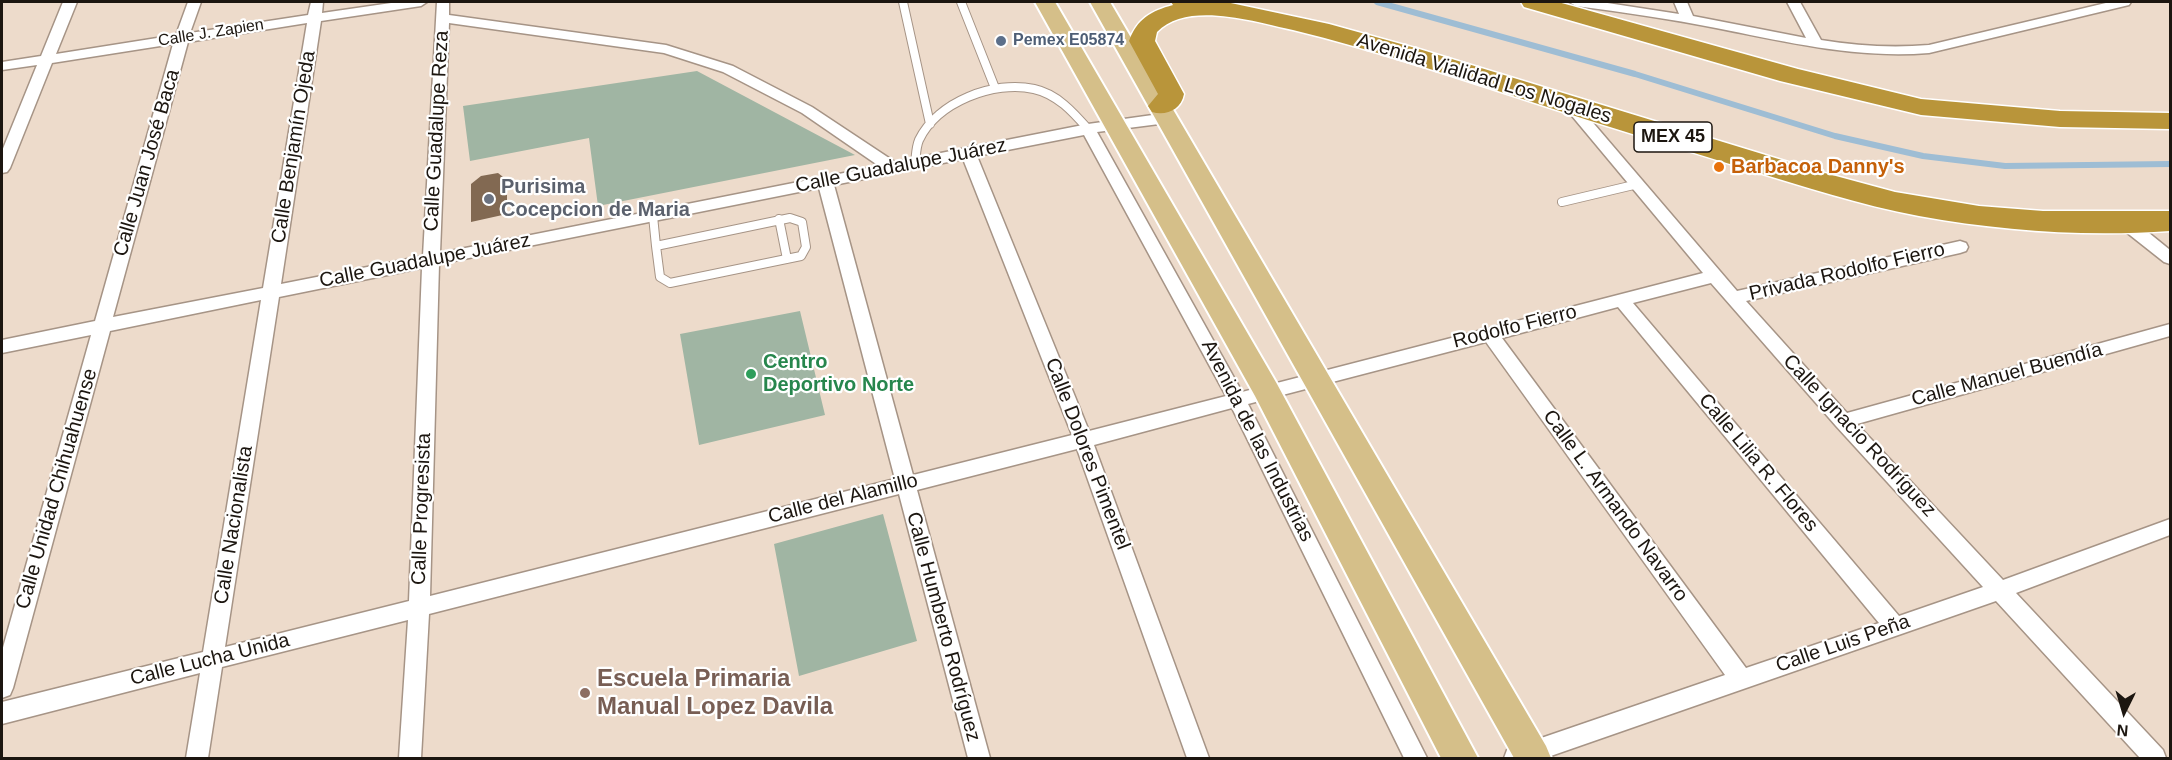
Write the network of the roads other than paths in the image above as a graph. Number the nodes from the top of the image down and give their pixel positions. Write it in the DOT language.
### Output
graph roads {
  1 [pos="70,2"];
  2 [pos="194,2"];
  3 [pos="421,2"];
  4 [pos="443,2"];
  5 [pos="903,2"];
  6 [pos="960,2"];
  7 [pos="1045,2"];
  8 [pos="1100,2"];
  9 [pos="1183,2"];
  10 [pos="1533,2"];
  11 [pos="1575,2"];
  12 [pos="1681,2"];
  13 [pos="1794,2"];
  14 [pos="2124,2"];
  15 [pos="1212,6"];
  16 [pos="316,9"];
  17 [pos="442,18"];
  18 [pos="1688,19"];
  19 [pos="182,38"];
  20 [pos="1816,43"];
  21 [pos="48,59"];
  22 [pos="2,66"];
  23 [pos="995,88"];
  24 [pos="2170,105"];
  25 [pos="1572,106"];
  26 [pos="1164,112"];
  27 [pos="1974,113"];
  28 [pos="2170,121"];
  29 [pos="930,124"];
  30 [pos="1102,127"];
  31 [pos="968,153"];
  32 [pos="915,163"];
  33 [pos="2,168"];
  34 [pos="893,168"];
  35 [pos="825,181"];
  36 [pos="1638,184"];
  37 [pos="1562,202"];
  38 [pos="653,216"];
  39 [pos="779,219"];
  40 [pos="2170,221"];
  41 [pos="2127,224"];
  42 [pos="656,246"];
  43 [pos="1960,247"];
  44 [pos="2170,258"];
  45 [pos="787,259"];
  46 [pos="431,260"];
  47 [pos="1715,276"];
  48 [pos="271,292"];
  49 [pos="1733,298"];
  50 [pos="1621,300"];
  51 [pos="102,326"];
  52 [pos="2170,330"];
  53 [pos="1490,333"];
  54 [pos="2,346"];
  55 [pos="1316,379"];
  56 [pos="1267,392"];
  57 [pos="1237,400"];
  58 [pos="1843,421"];
  59 [pos="1083,440"];
  60 [pos="904,483"];
  61 [pos="2170,527"];
  62 [pos="2001,590"];
  63 [pos="419,607"];
  64 [pos="1895,626"];
  65 [pos="212,659"];
  66 [pos="1741,679"];
  67 [pos="2,687"];
  68 [pos="2,713"];
  69 [pos="1526,757"];
  70 [pos="196,759"];
  71 [pos="410,759"];
  72 [pos="979,759"];
  73 [pos="1198,759"];
  74 [pos="1416,759"];
  75 [pos="1460,759"];
  76 [pos="2155,759"];
  1 -- 21 [label="street"];
  2 -- 19 [label="street, Calle Juan José Baca"];
  3 -- 16 [label="street, Calle J. Zapien"];
  4 -- 17 [label="street, Calle Guadalupe Reza"];
  5 -- 29 [label="lane"];
  6 -- 23 [label="lane"];
  7 -- 30 [label="main road, Avenida de las Industrias"];
  8 -- 26 [label="main road"];
  9 -- 15 [label="highway, Avenida Vialidad Los Nogales / MEX 45"];
  10 -- 27 [label="highway"];
  11 -- 18 [label="street"];
  12 -- 18 [label="street"];
  13 -- 20 [label="street"];
  14 -- 20 [label="street"];
  15 -- 25 [label="highway, Avenida Vialidad Los Nogales / MEX 45"];
  15 -- 26 [label="highway"];
  16 -- 19 [label="street, Calle J. Zapien"];
  16 -- 48 [label="street, Calle Benjamín Ojeda"];
  17 -- 34 [label="street"];
  17 -- 46 [label="street, Calle Guadalupe Reza"];
  18 -- 20 [label="street"];
  19 -- 21 [label="street, Calle J. Zapien"];
  19 -- 51 [label="street, Calle Juan José Baca"];
  21 -- 22 [label="street, Calle J. Zapien"];
  21 -- 33 [label="street"];
  23 -- 29 [label="lane"];
  23 -- 30 [label="lane"];
  24 -- 27 [label="highway"];
  25 -- 36 [label="street, Calle Ignacio Rodríguez"];
  25 -- 41 [label="highway, Avenida Vialidad Los Nogales / MEX 45"];
  26 -- 30 [label="street, Calle Guadalupe Juárez"];
  26 -- 55 [label="main road"];
  27 -- 28 [label="highway"];
  29 -- 32 [label="lane"];
  30 -- 31 [label="street, Calle Guadalupe Juárez"];
  30 -- 56 [label="main road, Avenida de las Industrias"];
  30 -- 57 [label="street, Avenida de las Industrias"];
  31 -- 32 [label="street, Calle Guadalupe Juárez"];
  31 -- 59 [label="street, Calle Dolores Pimentel"];
  32 -- 34 [label="street, Calle Guadalupe Juárez"];
  34 -- 35 [label="street, Calle Guadalupe Juárez"];
  35 -- 38 [label="street, Calle Guadalupe Juárez"];
  35 -- 60 [label="street, Calle Humberto Rodríguez"];
  36 -- 37 [label="lane"];
  36 -- 47 [label="street, Calle Ignacio Rodríguez"];
  38 -- 42 [label="lane"];
  38 -- 46 [label="street, Calle Guadalupe Juárez"];
  39 -- 42 [label="lane"];
  39 -- 45 [label="lane"];
  39 -- 45 [label="lane"];
  40 -- 41 [label="highway, Avenida Vialidad Los Nogales / MEX 45"];
  41 -- 44 [label="street"];
  42 -- 45 [label="lane"];
  43 -- 49 [label="street, Privada Rodolfo Fierro"];
  46 -- 48 [label="street, Calle Guadalupe Juárez"];
  46 -- 63 [label="street, Calle Progresista"];
  47 -- 49 [label="street, Calle Ignacio Rodríguez"];
  47 -- 50 [label="street, Rodolfo Fierro"];
  48 -- 51 [label="street, Calle Guadalupe Juárez"];
  48 -- 65 [label="street, Calle Nacionalista"];
  49 -- 58 [label="street, Calle Ignacio Rodríguez"];
  50 -- 53 [label="street, Rodolfo Fierro"];
  50 -- 64 [label="street, Calle Lilia R. Flores"];
  51 -- 54 [label="street, Calle Guadalupe Juárez"];
  51 -- 67 [label="street, Calle Unidad Chihuahuense"];
  52 -- 58 [label="street, Calle Manuel Buendía"];
  53 -- 55 [label="street, Rodolfo Fierro"];
  53 -- 66 [label="street, Calle L. Armando Navarro"];
  55 -- 56 [label="street, Avenida de las Industrias"];
  55 -- 69 [label="main road"];
  56 -- 57 [label="street, Calle del Alamillo"];
  56 -- 75 [label="main road, Avenida de las Industrias"];
  57 -- 59 [label="street, Calle del Alamillo"];
  57 -- 74 [label="street, Avenida de las Industrias"];
  58 -- 62 [label="street, Calle Ignacio Rodríguez"];
  59 -- 60 [label="street, Calle del Alamillo"];
  59 -- 73 [label="street, Calle Dolores Pimentel"];
  60 -- 63 [label="street, Calle del Alamillo"];
  60 -- 72 [label="street, Calle Humberto Rodríguez"];
  61 -- 62 [label="street, Calle Luis Peña"];
  62 -- 64 [label="street, Calle Luis Peña"];
  62 -- 76 [label="street, Calle Ignacio Rodríguez"];
  63 -- 65 [label="street, Calle Lucha Unida"];
  63 -- 71 [label="street, Calle Progresista"];
  64 -- 66 [label="street, Calle Luis Peña"];
  65 -- 68 [label="street, Calle Lucha Unida"];
  65 -- 70 [label="street, Calle Nacionalista"];
  66 -- 69 [label="street, Calle Luis Peña"];
}
